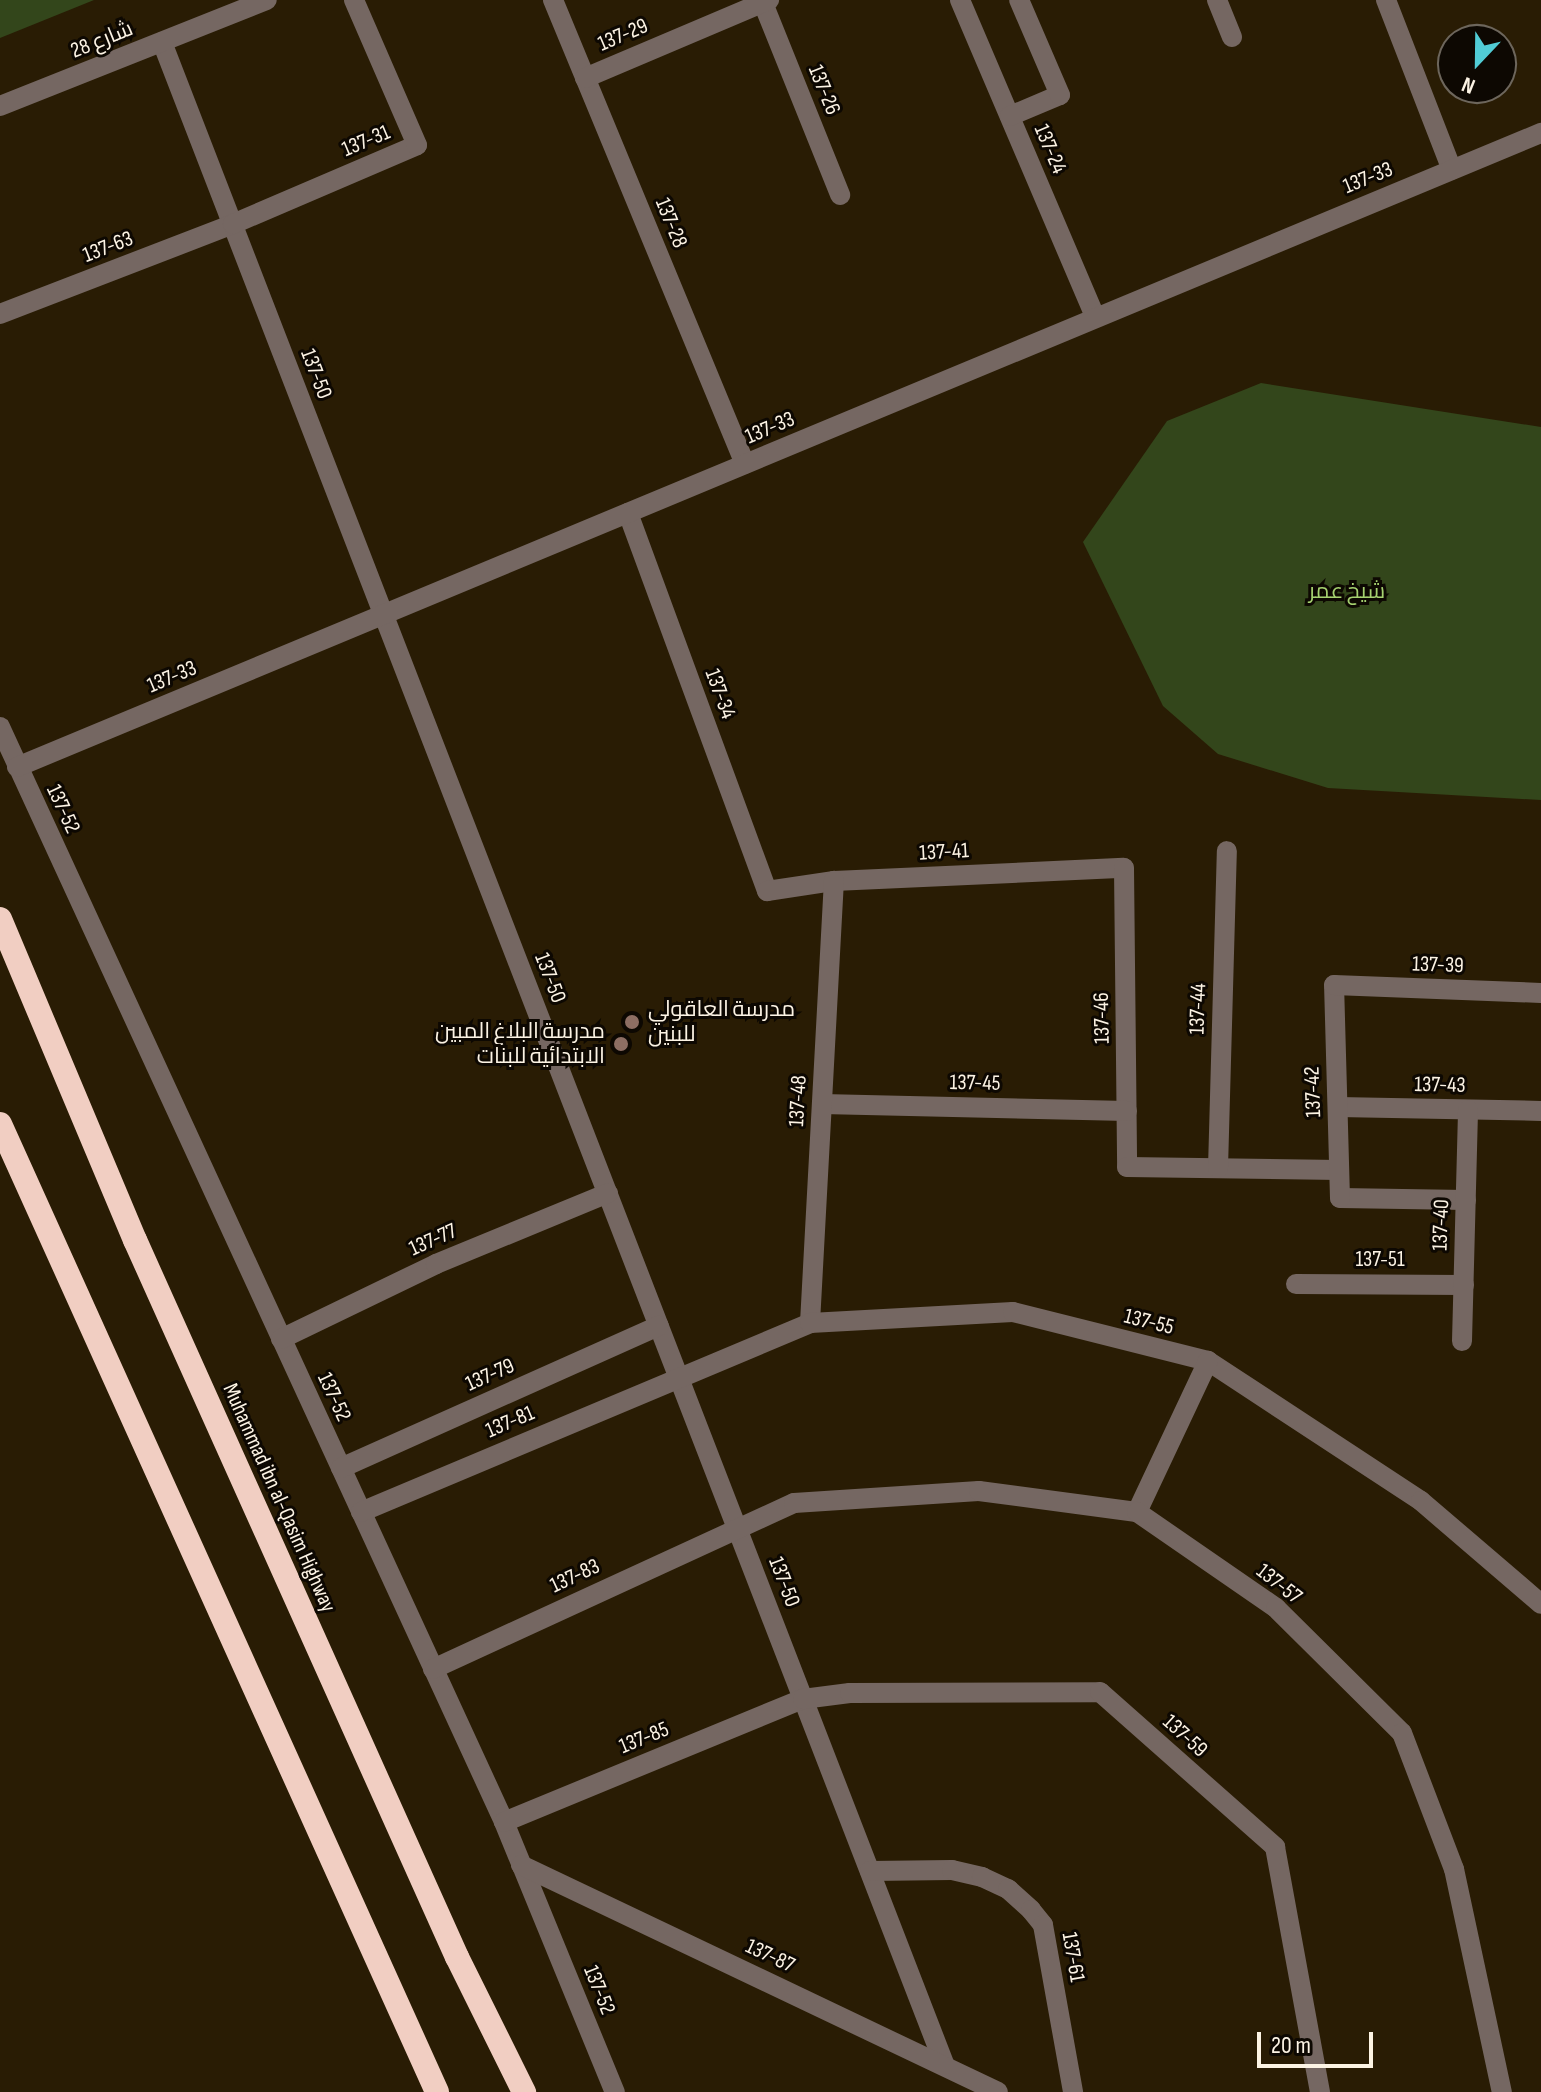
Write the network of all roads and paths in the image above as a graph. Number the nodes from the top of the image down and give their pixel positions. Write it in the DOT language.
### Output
graph roads {
  1 [pos="267,0"];
  2 [pos="354,0"];
  3 [pos="553,0"];
  4 [pos="960,0"];
  5 [pos="1019,0"];
  6 [pos="1217,0"];
  7 [pos="1386,0"];
  8 [pos="766,1"];
  9 [pos="1232,37"];
  10 [pos="162,42"];
  11 [pos="585,78"];
  12 [pos="0,106"];
  13 [pos="1010,116"];
  14 [pos="1541,133"];
  15 [pos="1452,170"];
  16 [pos="840,195"];
  17 [pos="233,224"];
  18 [pos="0,314"];
  19 [pos="1095,316"];
  20 [pos="745,464"];
  21 [pos="628,513"];
  22 [pos="383,615"];
  23 [pos="0,727"];
  24 [pos="17,767"];
  25 [pos="1227,851"];
  26 [pos="1124,868"];
  27 [pos="834,881"];
  28 [pos="767,891"];
  29 [pos="0,919"];
  30 [pos="1334,985"];
  31 [pos="1541,993"];
  32 [pos="822,1104"];
  33 [pos="1338,1107"];
  34 [pos="1468,1110"];
  35 [pos="1127,1111"];
  36 [pos="1541,1111"];
  37 [pos="0,1124"];
  38 [pos="1218,1168"];
  39 [pos="1339,1170"];
  40 [pos="608,1193"];
  41 [pos="1466,1200"];
  42 [pos="1296,1284"];
  43 [pos="1464,1285"];
  44 [pos="810,1323"];
  45 [pos="659,1326"];
  46 [pos="281,1339"];
  47 [pos="1462,1341"];
  48 [pos="1208,1361"];
  49 [pos="678,1376"];
  50 [pos="341,1468"];
  51 [pos="361,1512"];
  52 [pos="1137,1512"];
  53 [pos="736,1525"];
  54 [pos="1541,1604"];
  55 [pos="433,1669"];
  56 [pos="803,1699"];
  57 [pos="504,1822"];
  58 [pos="521,1865"];
  59 [pos="870,1871"];
  60 [pos="945,2066"];
  61 [pos="437,2092"];
  62 [pos="524,2092"];
  63 [pos="615,2092"];
  64 [pos="998,2092"];
  65 [pos="1073,2092"];
  66 [pos="1320,2092"];
  67 [pos="1502,2092"];
  1 -- 10 [label="street, شارع 28"];
  2 -- 17 [label="street, 137-31"];
  3 -- 11 [label="street, 137-28"];
  4 -- 13 [label="street, 137-24"];
  5 -- 13 [label="street"];
  6 -- 9 [label="street"];
  7 -- 15 [label="street"];
  8 -- 11 [label="street, 137-29"];
  8 -- 16 [label="street, 137-26"];
  10 -- 12 [label="street, شارع 28"];
  10 -- 17 [label="street, 137-50"];
  11 -- 20 [label="street, 137-28"];
  13 -- 19 [label="street, 137-24"];
  14 -- 15 [label="street, 137-33"];
  15 -- 19 [label="street, 137-33"];
  17 -- 18 [label="street, 137-63"];
  17 -- 22 [label="street, 137-50"];
  19 -- 20 [label="street, 137-33"];
  20 -- 21 [label="street, 137-33"];
  21 -- 22 [label="street, 137-33"];
  21 -- 28 [label="street, 137-34"];
  22 -- 24 [label="street, 137-33"];
  22 -- 40 [label="street, 137-50"];
  23 -- 24 [label="street, 137-52"];
  24 -- 46 [label="street, 137-52"];
  25 -- 38 [label="street, 137-44"];
  26 -- 27 [label="street, 137-41"];
  26 -- 35 [label="street, 137-46"];
  27 -- 28 [label="street, 137-41"];
  27 -- 32 [label="street, 137-48"];
  29 -- 62 [label="highway, Muhammad ibn al-Qasim Highway"];
  30 -- 31 [label="street, 137-39"];
  30 -- 33 [label="street, 137-42"];
  32 -- 35 [label="street, 137-45"];
  32 -- 44 [label="street, 137-48"];
  33 -- 34 [label="street, 137-43"];
  33 -- 39 [label="street, 137-42"];
  34 -- 36 [label="street, 137-43"];
  34 -- 41 [label="street, 137-40"];
  35 -- 38 [label="street, 137-46"];
  37 -- 61 [label="highway"];
  38 -- 39 [label="street"];
  39 -- 41 [label="street, 137-42"];
  40 -- 45 [label="street, 137-50"];
  40 -- 46 [label="street, 137-77"];
  41 -- 43 [label="street, 137-40"];
  42 -- 43 [label="street, 137-51"];
  43 -- 47 [label="street, 137-40"];
  44 -- 48 [label="street, 137-55"];
  44 -- 49 [label="street, 137-55"];
  45 -- 49 [label="street, 137-50"];
  45 -- 50 [label="street, 137-79"];
  46 -- 50 [label="street, 137-52"];
  48 -- 52 [label="street"];
  48 -- 54 [label="street, 137-55"];
  49 -- 51 [label="street, 137-81"];
  49 -- 53 [label="street, 137-50"];
  50 -- 51 [label="street, 137-52"];
  51 -- 55 [label="street, 137-52"];
  52 -- 53 [label="street, 137-57"];
  52 -- 67 [label="street, 137-57"];
  53 -- 55 [label="street, 137-83"];
  53 -- 56 [label="street, 137-50"];
  55 -- 57 [label="street, 137-52"];
  56 -- 57 [label="street, 137-85"];
  56 -- 59 [label="street, 137-50"];
  56 -- 66 [label="street, 137-59"];
  57 -- 58 [label="street, 137-52"];
  58 -- 60 [label="street, 137-87"];
  58 -- 63 [label="street, 137-52"];
  59 -- 60 [label="street, 137-50"];
  59 -- 65 [label="street, 137-61"];
  60 -- 64 [label="street, 137-87"];
}
